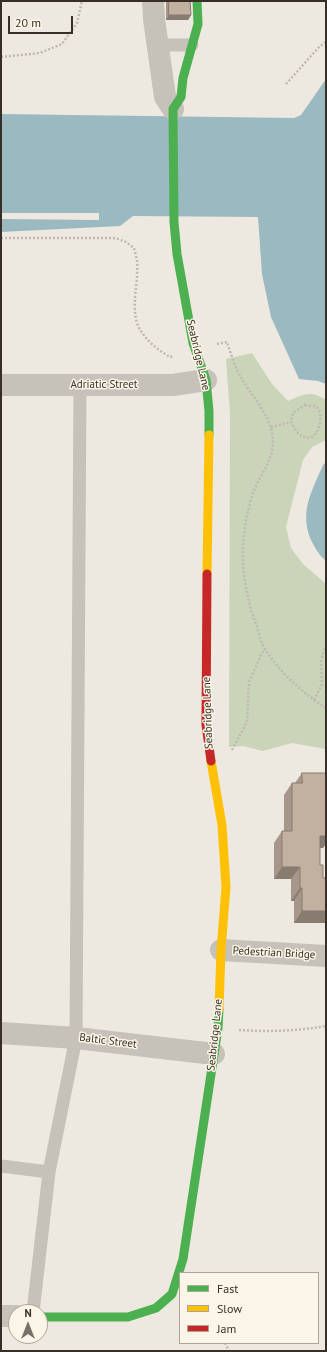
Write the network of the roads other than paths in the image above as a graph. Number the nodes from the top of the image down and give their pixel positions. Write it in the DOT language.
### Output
graph roads {
  1 [pos="153,1"];
  2 [pos="197,1"];
  3 [pos="158,45"];
  4 [pos="192,45"];
  5 [pos="173,109"];
  6 [pos="206,380"];
  7 [pos="1,385"];
  8 [pos="80,385"];
  9 [pos="221,950"];
  10 [pos="326,956"];
  11 [pos="1,1033"];
  12 [pos="76,1038"];
  13 [pos="214,1054"];
  14 [pos="1,1166"];
  15 [pos="49,1172"];
  16 [pos="34,1304"];
  17 [pos="48,1317"];
  1 -- 3 [label="street, Seabridge Lane"];
  2 -- 4 [label="street, Seabridge Lane"];
  3 -- 4 [label="lane"];
  3 -- 5 [label="street, Seabridge Lane"];
  4 -- 5 [label="street, Seabridge Lane"];
  5 -- 6 [label="street, Seabridge Lane"];
  6 -- 8 [label="street, Adriatic Street"];
  6 -- 9 [label="street, Seabridge Lane"];
  7 -- 8 [label="street, Adriatic Street"];
  8 -- 12 [label="lane"];
  9 -- 10 [label="street, Pedestrian Bridge"];
  9 -- 13 [label="street, Seabridge Lane"];
  11 -- 12 [label="street, Baltic Street"];
  12 -- 13 [label="street, Baltic Street"];
  12 -- 15 [label="lane"];
  13 -- 17 [label="street, Seabridge Lane"];
  14 -- 15 [label="lane"];
  15 -- 16 [label="lane"];
}
